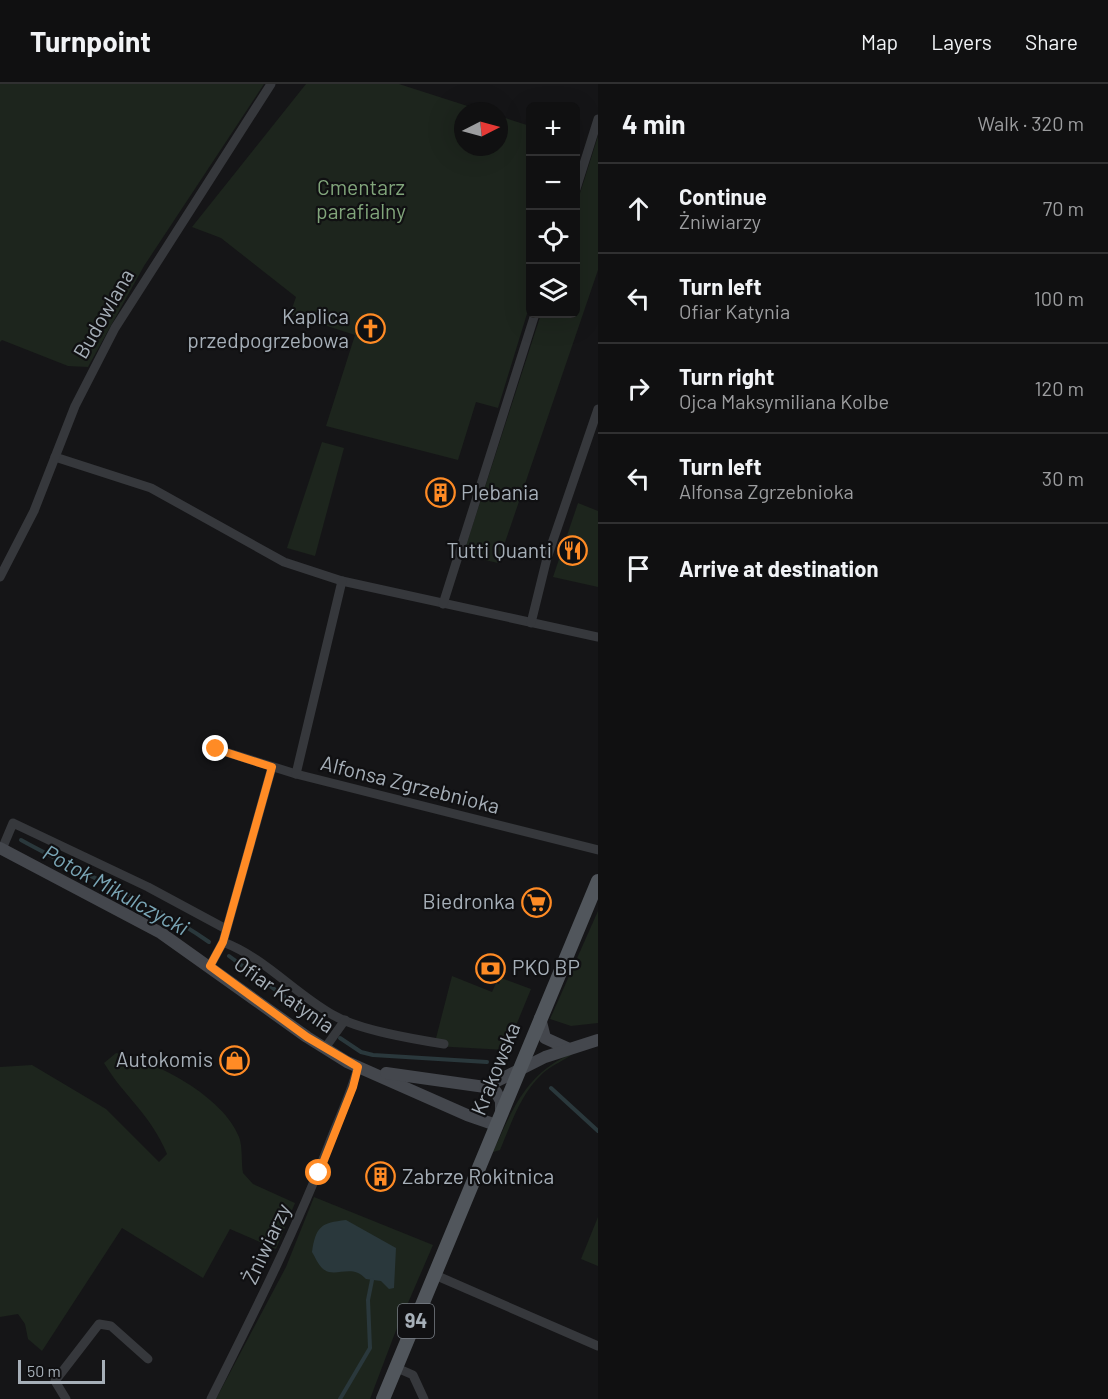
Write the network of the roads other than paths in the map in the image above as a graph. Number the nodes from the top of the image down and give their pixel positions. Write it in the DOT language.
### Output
graph roads {
  1 [pos="270,84"];
  2 [pos="598,119"];
  3 [pos="580,176"];
  4 [pos="535,318"];
  5 [pos="598,409"];
  6 [pos="55,457"];
  7 [pos="0,577"];
  8 [pos="342,581"];
  9 [pos="443,604"];
  10 [pos="531,623"];
  11 [pos="598,637"];
  12 [pos="216,749"];
  13 [pos="272,767"];
  14 [pos="296,774"];
  15 [pos="1,848"];
  16 [pos="598,850"];
  17 [pos="598,881"];
  18 [pos="226,929"];
  19 [pos="223,942"];
  20 [pos="210,966"];
  21 [pos="540,1018"];
  22 [pos="345,1020"];
  23 [pos="598,1040"];
  24 [pos="444,1044"];
  25 [pos="325,1048"];
  26 [pos="567,1048"];
  27 [pos="358,1067"];
  28 [pos="517,1072"];
  29 [pos="485,1087"];
  30 [pos="499,1119"];
  31 [pos="435,1275"];
  32 [pos="598,1346"];
  33 [pos="148,1359"];
  34 [pos="397,1368"];
  35 [pos="66,1399"];
  36 [pos="211,1399"];
  37 [pos="383,1399"];
  38 [pos="424,1399"];
  1 -- 6 [label="street, Budowlana"];
  2 -- 3 [label="street"];
  4 -- 9 [label="street"];
  5 -- 10 [label="street"];
  6 -- 7 [label="street, Budowlana"];
  6 -- 8 [label="street"];
  8 -- 9 [label="street"];
  8 -- 14 [label="street"];
  9 -- 10 [label="street"];
  10 -- 11 [label="street"];
  12 -- 13 [label="street, Alfonsa Zgrzebnioka"];
  13 -- 14 [label="street, Alfonsa Zgrzebnioka"];
  13 -- 18 [label="street"];
  14 -- 16 [label="street, Alfonsa Zgrzebnioka"];
  15 -- 18 [label="street"];
  15 -- 20 [label="street, Ofiar Katynia"];
  17 -- 21 [label="main road, Krakowska / 94"];
  18 -- 19 [label="street"];
  19 -- 20 [label="street"];
  19 -- 22 [label="street"];
  20 -- 25 [label="street, Ofiar Katynia"];
  21 -- 26 [label="street"];
  21 -- 28 [label="main road, Krakowska / 94"];
  22 -- 24 [label="street"];
  22 -- 25 [label="street"];
  23 -- 26 [label="street"];
  25 -- 27 [label="street, Ofiar Katynia"];
  26 -- 28 [label="street"];
  27 -- 29 [label="street, Ofiar Katynia"];
  27 -- 30 [label="street, Ofiar Katynia"];
  27 -- 36 [label="street, Żniwiarzy"];
  28 -- 29 [label="street"];
  28 -- 30 [label="main road, Krakowska / 94"];
  29 -- 30 [label="street"];
  30 -- 31 [label="main road, Krakowska / 94"];
  31 -- 32 [label="street"];
  31 -- 34 [label="main road, Krakowska / 94"];
  33 -- 35 [label="street"];
  34 -- 37 [label="main road, Krakowska / 94"];
  34 -- 38 [label="street"];
}
